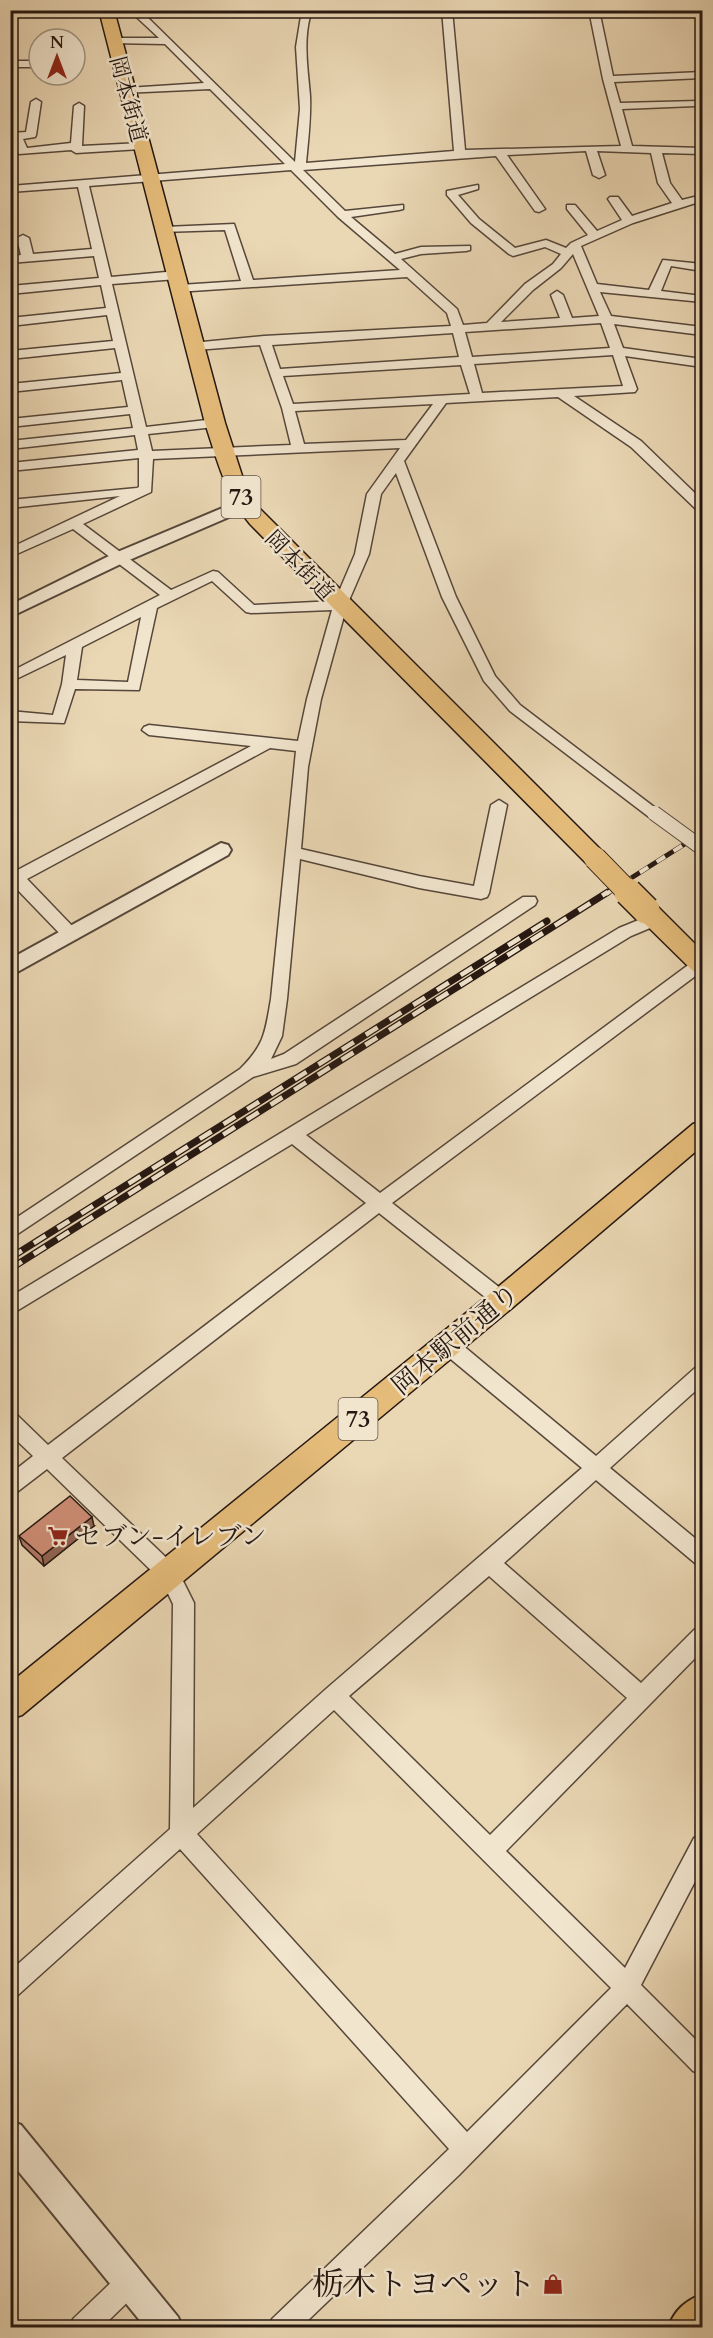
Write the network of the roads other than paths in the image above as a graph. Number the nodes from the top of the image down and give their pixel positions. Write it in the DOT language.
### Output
graph roads {
  1 [pos="106,10"];
  2 [pos="134,10"];
  3 [pos="333,10"];
  4 [pos="447,10"];
  5 [pos="594,10"];
  6 [pos="306,12"];
  7 [pos="168,41"];
  8 [pos="114,42"];
  9 [pos="10,64"];
  10 [pos="27,64"];
  11 [pos="702,75"];
  12 [pos="608,79"];
  13 [pos="213,86"];
  14 [pos="127,91"];
  15 [pos="36,102"];
  16 [pos="694,103"];
  17 [pos="79,106"];
  18 [pos="615,106"];
  19 [pos="13,136"];
  20 [pos="76,146"];
  21 [pos="141,146"];
  22 [pos="590,148"];
  23 [pos="627,148"];
  24 [pos="655,149"];
  25 [pos="702,151"];
  26 [pos="500,153"];
  27 [pos="460,154"];
  28 [pos="297,166"];
  29 [pos="599,175"];
  30 [pos="150,179"];
  31 [pos="83,184"];
  32 [pos="474,188"];
  33 [pos="10,189"];
  34 [pos="702,198"];
  35 [pos="614,199"];
  36 [pos="679,204"];
  37 [pos="399,207"];
  38 [pos="571,207"];
  39 [pos="539,209"];
  40 [pos="342,215"];
  41 [pos="628,221"];
  42 [pos="165,230"];
  43 [pos="595,236"];
  44 [pos="23,238"];
  45 [pos="466,248"];
  46 [pos="572,249"];
  47 [pos="99,252"];
  48 [pos="393,258"];
  49 [pos="28,259"];
  50 [pos="10,260"];
  51 [pos="702,267"];
  52 [pos="410,273"];
  53 [pos="106,281"];
  54 [pos="178,282"];
  55 [pos="248,284"];
  56 [pos="592,286"];
  57 [pos="10,290"];
  58 [pos="654,293"];
  59 [pos="557,295"];
  60 [pos="702,299"];
  61 [pos="113,311"];
  62 [pos="606,319"];
  63 [pos="567,321"];
  64 [pos="10,322"];
  65 [pos="491,327"];
  66 [pos="456,329"];
  67 [pos="702,331"];
  68 [pos="264,340"];
  69 [pos="120,344"];
  70 [pos="195,346"];
  71 [pos="616,351"];
  72 [pos="10,355"];
  73 [pos="466,360"];
  74 [pos="702,363"];
  75 [pos="277,373"];
  76 [pos="128,376"];
  77 [pos="10,388"];
  78 [pos="561,393"];
  79 [pos="477,398"];
  80 [pos="441,401"];
  81 [pos="288,408"];
  82 [pos="136,410"];
  83 [pos="10,423"];
  84 [pos="215,423"];
  85 [pos="141,432"];
  86 [pos="408,444"];
  87 [pos="10,445"];
  88 [pos="299,450"];
  89 [pos="224,453"];
  90 [pos="146,454"];
  91 [pos="398,461"];
  92 [pos="10,467"];
  93 [pos="146,489"];
  94 [pos="10,504"];
  95 [pos="244,504"];
  96 [pos="702,507"];
  97 [pos="75,523"];
  98 [pos="27,545"];
  99 [pos="10,546"];
  100 [pos="10,553"];
  101 [pos="121,557"];
  102 [pos="170,596"];
  103 [pos="340,605"];
  104 [pos="150,606"];
  105 [pos="10,612"];
  106 [pos="75,643"];
  107 [pos="10,678"];
  108 [pos="69,684"];
  109 [pos="10,716"];
  110 [pos="148,730"];
  111 [pos="268,743"];
  112 [pos="304,747"];
  113 [pos="499,805"];
  114 [pos="702,848"];
  115 [pos="221,850"];
  116 [pos="292,852"];
  117 [pos="529,901"];
  118 [pos="651,914"];
  119 [pos="71,935"];
  120 [pos="700,959"];
  121 [pos="10,969"];
  122 [pos="246,1074"];
  123 [pos="702,1131"];
  124 [pos="293,1135"];
  125 [pos="381,1202"];
  126 [pos="10,1232"];
  127 [pos="502,1300"];
  128 [pos="10,1307"];
  129 [pos="448,1345"];
  130 [pos="702,1374"];
  131 [pos="10,1421"];
  132 [pos="48,1457"];
  133 [pos="598,1467"];
  134 [pos="10,1485"];
  135 [pos="701,1551"];
  136 [pos="489,1563"];
  137 [pos="169,1574"];
  138 [pos="702,1637"];
  139 [pos="334,1696"];
  140 [pos="642,1698"];
  141 [pos="10,1704"];
  142 [pos="181,1833"];
  143 [pos="702,1846"];
  144 [pos="490,1851"];
  145 [pos="10,1987"];
  146 [pos="627,1988"];
  147 [pos="702,2062"];
  148 [pos="10,2136"];
  149 [pos="466,2149"];
  150 [pos="130,2282"];
  151 [pos="702,2315"];
  152 [pos="82,2328"];
  153 [pos="167,2328"];
  154 [pos="281,2328"];
  155 [pos="688,2328"];
  1 -- 8 [label="main road, 岡本街道 / 73"];
  2 -- 7 [label="street"];
  3 -- 6 [label="street"];
  4 -- 27 [label="street"];
  5 -- 12 [label="street"];
  6 -- 28 [label="street"];
  7 -- 8 [label="street"];
  7 -- 13 [label="street"];
  8 -- 14 [label="main road, 岡本街道 / 73"];
  9 -- 10 [label="street"];
  11 -- 12 [label="street"];
  12 -- 18 [label="street"];
  13 -- 14 [label="street"];
  13 -- 28 [label="street"];
  14 -- 21 [label="main road, 岡本街道 / 73"];
  15 -- 19 [label="street"];
  16 -- 18 [label="street"];
  17 -- 20 [label="street"];
  18 -- 23 [label="street"];
  19 -- 20 [label="street"];
  20 -- 21 [label="street"];
  21 -- 30 [label="main road, 岡本街道 / 73"];
  22 -- 23 [label="street"];
  22 -- 26 [label="street"];
  22 -- 29 [label="street"];
  23 -- 24 [label="street"];
  24 -- 25 [label="street"];
  24 -- 36 [label="street"];
  26 -- 27 [label="street"];
  26 -- 39 [label="street"];
  27 -- 28 [label="street"];
  28 -- 30 [label="street"];
  28 -- 40 [label="street"];
  30 -- 31 [label="street"];
  30 -- 42 [label="main road, 岡本街道 / 73"];
  31 -- 33 [label="street"];
  31 -- 47 [label="street"];
  32 -- 46 [label="street"];
  34 -- 36 [label="street"];
  35 -- 41 [label="street"];
  36 -- 41 [label="street"];
  37 -- 40 [label="street"];
  38 -- 43 [label="street"];
  40 -- 48 [label="street"];
  41 -- 43 [label="street"];
  42 -- 54 [label="main road, 岡本街道 / 73"];
  42 -- 55 [label="street"];
  43 -- 46 [label="street"];
  44 -- 49 [label="street"];
  45 -- 48 [label="street"];
  46 -- 56 [label="street"];
  46 -- 65 [label="street"];
  47 -- 49 [label="street"];
  47 -- 53 [label="street"];
  48 -- 52 [label="street"];
  49 -- 50 [label="street"];
  51 -- 58 [label="street"];
  52 -- 55 [label="street"];
  52 -- 66 [label="street"];
  53 -- 54 [label="street"];
  53 -- 57 [label="street"];
  53 -- 61 [label="street"];
  54 -- 55 [label="street"];
  54 -- 70 [label="main road, 岡本街道 / 73"];
  56 -- 58 [label="street"];
  56 -- 62 [label="street"];
  58 -- 60 [label="street"];
  59 -- 63 [label="street"];
  61 -- 64 [label="street"];
  61 -- 69 [label="street"];
  62 -- 63 [label="street"];
  62 -- 67 [label="street"];
  62 -- 71 [label="street"];
  63 -- 65 [label="street"];
  65 -- 66 [label="street"];
  66 -- 68 [label="street"];
  66 -- 73 [label="street"];
  68 -- 70 [label="street"];
  68 -- 75 [label="street"];
  69 -- 72 [label="street"];
  69 -- 76 [label="street"];
  70 -- 84 [label="main road, 岡本街道 / 73"];
  71 -- 73 [label="street"];
  71 -- 74 [label="street"];
  71 -- 78 [label="street"];
  73 -- 75 [label="street"];
  73 -- 79 [label="street"];
  75 -- 81 [label="street"];
  76 -- 77 [label="street"];
  76 -- 82 [label="street"];
  78 -- 79 [label="street"];
  78 -- 96 [label="street"];
  79 -- 80 [label="street"];
  80 -- 81 [label="street"];
  80 -- 86 [label="street"];
  81 -- 88 [label="street"];
  82 -- 83 [label="street"];
  82 -- 85 [label="street"];
  84 -- 85 [label="street"];
  84 -- 89 [label="main road, 岡本街道 / 73"];
  85 -- 87 [label="street"];
  85 -- 90 [label="street"];
  86 -- 88 [label="street"];
  86 -- 91 [label="street"];
  88 -- 89 [label="street"];
  89 -- 90 [label="street"];
  89 -- 95 [label="main road, 岡本街道 / 73"];
  90 -- 92 [label="street"];
  90 -- 93 [label="street"];
  91 -- 103 [label="street"];
  91 -- 114 [label="street, bridge"];
  93 -- 94 [label="street"];
  93 -- 97 [label="street"];
  95 -- 101 [label="street"];
  95 -- 103 [label="main road, 岡本街道 / 73"];
  97 -- 98 [label="street"];
  97 -- 101 [label="street"];
  98 -- 99 [label="street"];
  98 -- 100 [label="street"];
  101 -- 102 [label="street"];
  101 -- 105 [label="street"];
  102 -- 103 [label="street"];
  102 -- 104 [label="street"];
  103 -- 112 [label="street"];
  103 -- 118 [label="main road, 岡本街道 / 73, bridge"];
  104 -- 106 [label="street"];
  104 -- 108 [label="street"];
  106 -- 107 [label="street"];
  106 -- 108 [label="street"];
  108 -- 109 [label="street"];
  110 -- 111 [label="street"];
  111 -- 112 [label="street"];
  111 -- 119 [label="street"];
  112 -- 116 [label="street"];
  113 -- 116 [label="street"];
  115 -- 119 [label="street"];
  116 -- 122 [label="street"];
  117 -- 122 [label="street"];
  118 -- 120 [label="main road, 73"];
  118 -- 124 [label="street"];
  119 -- 121 [label="street"];
  120 -- 125 [label="street"];
  122 -- 126 [label="street"];
  123 -- 127 [label="main road, 岡本駅前通り / 73"];
  124 -- 125 [label="street"];
  124 -- 128 [label="street"];
  125 -- 127 [label="street"];
  125 -- 132 [label="street"];
  127 -- 129 [label="main road, 岡本駅前通り / 73"];
  129 -- 133 [label="street"];
  129 -- 137 [label="main road, 岡本駅前通り / 73"];
  130 -- 133 [label="street"];
  131 -- 132 [label="street"];
  132 -- 134 [label="street"];
  132 -- 137 [label="street"];
  133 -- 135 [label="street"];
  133 -- 136 [label="street"];
  136 -- 139 [label="street"];
  136 -- 140 [label="street"];
  137 -- 141 [label="main road, 岡本駅前通り / 73"];
  137 -- 142 [label="street"];
  138 -- 140 [label="street"];
  139 -- 142 [label="street"];
  139 -- 144 [label="street"];
  140 -- 144 [label="street"];
  142 -- 145 [label="street"];
  142 -- 149 [label="street"];
  143 -- 146 [label="street"];
  144 -- 146 [label="street"];
  146 -- 147 [label="street"];
  146 -- 149 [label="street"];
  148 -- 150 [label="street"];
  149 -- 154 [label="street"];
  150 -- 152 [label="street"];
  150 -- 153 [label="street"];
  151 -- 155 [label="highway"];
}
